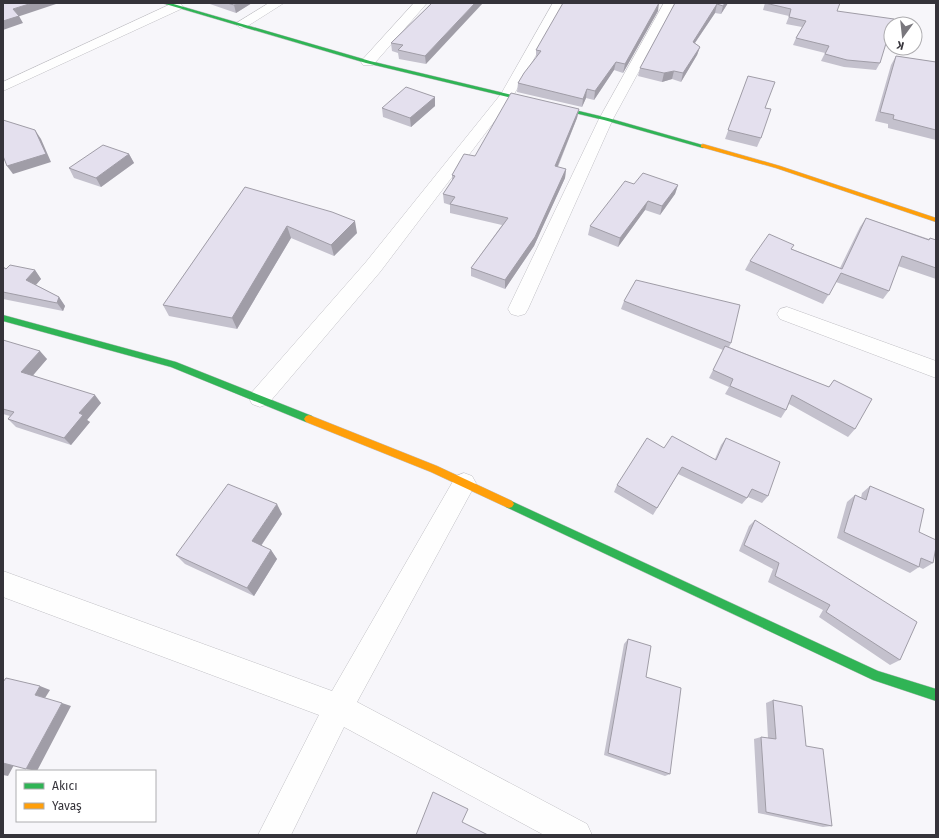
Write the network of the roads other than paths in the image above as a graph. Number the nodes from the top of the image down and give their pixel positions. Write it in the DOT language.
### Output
graph roads {
  1 [pos="278,3"];
  2 [pos="421,3"];
  3 [pos="559,3"];
  4 [pos="171,5"];
  5 [pos="663,6"];
  6 [pos="241,24"];
  7 [pos="368,62"];
  8 [pos="3,87"];
  9 [pos="507,95"];
  10 [pos="606,118"];
  11 [pos="936,220"];
  12 [pos="518,309"];
  13 [pos="787,314"];
  14 [pos="3,318"];
  15 [pos="936,370"];
  16 [pos="260,398"];
  17 [pos="464,483"];
  18 [pos="3,584"];
  19 [pos="936,695"];
  20 [pos="338,708"];
  21 [pos="274,835"];
  22 [pos="576,835"];
  1 -- 6 [label="street"];
  2 -- 7 [label="street"];
  3 -- 9 [label="street"];
  4 -- 6 [label="street"];
  4 -- 8 [label="street"];
  5 -- 10 [label="street"];
  6 -- 7 [label="street"];
  7 -- 9 [label="street"];
  9 -- 10 [label="street"];
  9 -- 16 [label="street"];
  10 -- 11 [label="street"];
  10 -- 12 [label="street"];
  13 -- 15 [label="street"];
  14 -- 16 [label="street"];
  16 -- 17 [label="street"];
  17 -- 19 [label="street"];
  17 -- 20 [label="street"];
  18 -- 20 [label="street"];
  20 -- 21 [label="street"];
  20 -- 22 [label="street"];
}
